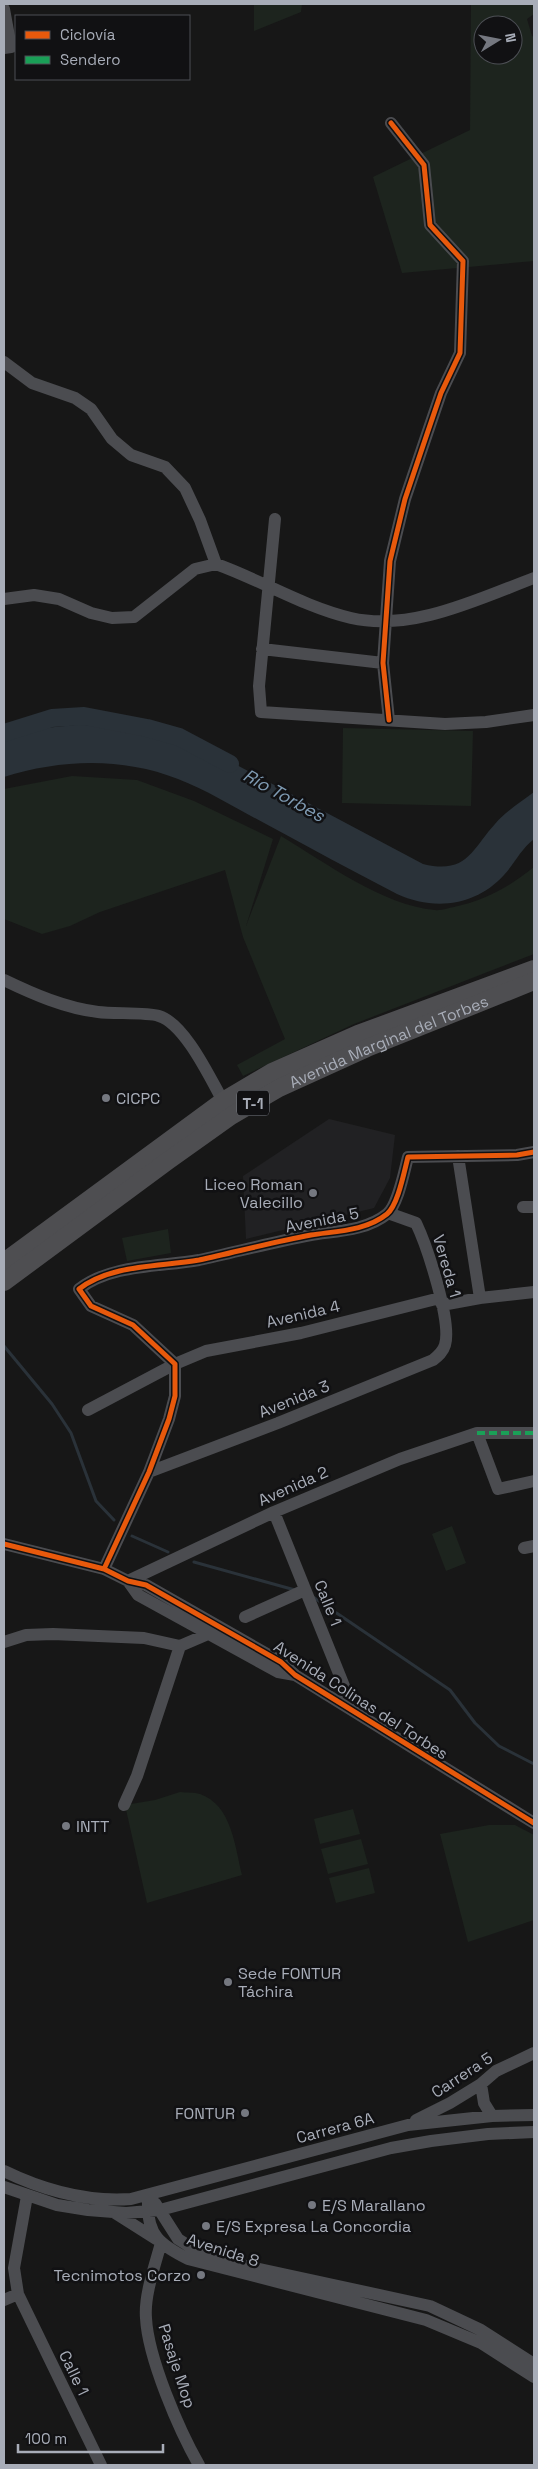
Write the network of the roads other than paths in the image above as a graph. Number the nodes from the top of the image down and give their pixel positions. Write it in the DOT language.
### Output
graph roads {
  1 [pos="4,9"];
  2 [pos="4,48"];
  3 [pos="391,123"];
  4 [pos="4,362"];
  5 [pos="275,519"];
  6 [pos="216,564"];
  7 [pos="534,578"];
  8 [pos="267,586"];
  9 [pos="4,599"];
  10 [pos="386,621"];
  11 [pos="262,649"];
  12 [pos="383,663"];
  13 [pos="534,715"];
  14 [pos="389,720"];
  15 [pos="534,969"];
  16 [pos="4,980"];
  17 [pos="534,981"];
  18 [pos="223,1101"];
  19 [pos="534,1152"];
  20 [pos="458,1156"];
  21 [pos="388,1213"];
  22 [pos="4,1262"];
  23 [pos="4,1282"];
  24 [pos="534,1292"];
  25 [pos="480,1298"];
  26 [pos="441,1301"];
  27 [pos="445,1347"];
  28 [pos="175,1364"];
  29 [pos="88,1410"];
  30 [pos="477,1433"];
  31 [pos="534,1433"];
  32 [pos="149,1472"];
  33 [pos="534,1481"];
  34 [pos="274,1512"];
  35 [pos="4,1544"];
  36 [pos="104,1569"];
  37 [pos="128,1581"];
  38 [pos="305,1590"];
  39 [pos="245,1617"];
  40 [pos="208,1634"];
  41 [pos="4,1642"];
  42 [pos="180,1646"];
  43 [pos="295,1675"];
  44 [pos="347,1707"];
  45 [pos="124,1805"];
  46 [pos="534,1823"];
  47 [pos="534,2053"];
  48 [pos="481,2084"];
  49 [pos="534,2115"];
  50 [pos="492,2116"];
  51 [pos="408,2125"];
  52 [pos="534,2132"];
  53 [pos="4,2171"];
  54 [pos="4,2187"];
  55 [pos="148,2195"];
  56 [pos="27,2196"];
  57 [pos="154,2210"];
  58 [pos="115,2213"];
  59 [pos="158,2241"];
  60 [pos="18,2294"];
  61 [pos="4,2300"];
  62 [pos="534,2364"];
  63 [pos="534,2377"];
  64 [pos="100,2465"];
  65 [pos="198,2465"];
  1 -- 2 [label="street"];
  3 -- 10 [label="street"];
  4 -- 6 [label="street"];
  5 -- 8 [label="street"];
  6 -- 8 [label="street"];
  6 -- 9 [label="street"];
  7 -- 10 [label="street"];
  8 -- 10 [label="street"];
  8 -- 11 [label="street"];
  10 -- 12 [label="street"];
  11 -- 12 [label="street"];
  11 -- 14 [label="street"];
  12 -- 14 [label="street"];
  13 -- 14 [label="street"];
  15 -- 18 [label="highway, Avenida Marginal del Torbes / T-1"];
  16 -- 18 [label="street"];
  17 -- 23 [label="highway, Avenida Marginal del Torbes / T-1"];
  18 -- 22 [label="highway, Avenida Marginal del Torbes / T-1"];
  19 -- 20 [label="street"];
  20 -- 21 [label="street"];
  20 -- 25 [label="street"];
  21 -- 26 [label="street, Vereda 1"];
  21 -- 28 [label="street, Avenida 5"];
  24 -- 25 [label="street, Avenida 4"];
  25 -- 26 [label="street, Avenida 4"];
  26 -- 27 [label="street, Vereda 1"];
  26 -- 28 [label="street, Avenida 4"];
  27 -- 32 [label="street, Avenida 3"];
  28 -- 29 [label="street, Avenida 4"];
  28 -- 32 [label="street"];
  30 -- 31 [label="street, Avenida 2"];
  30 -- 33 [label="street"];
  30 -- 34 [label="street, Avenida 2"];
  32 -- 36 [label="street"];
  34 -- 37 [label="street, Avenida 2"];
  34 -- 38 [label="street, Calle 1"];
  35 -- 36 [label="street, Avenida Colinas del Torbes"];
  36 -- 37 [label="street, Avenida Colinas del Torbes"];
  37 -- 40 [label="street, Avenida Colinas del Torbes"];
  37 -- 43 [label="street, Avenida Colinas del Torbes"];
  38 -- 39 [label="street"];
  38 -- 44 [label="street, Calle 1"];
  40 -- 42 [label="street"];
  40 -- 43 [label="street, Avenida Colinas del Torbes"];
  41 -- 42 [label="street"];
  42 -- 45 [label="street"];
  43 -- 44 [label="street, Avenida Colinas del Torbes"];
  44 -- 46 [label="street, Avenida Colinas del Torbes"];
  47 -- 48 [label="street, Carrera 5"];
  48 -- 50 [label="street"];
  48 -- 51 [label="street, Carrera 5"];
  49 -- 50 [label="street, Carrera 6A"];
  50 -- 51 [label="street, Carrera 6A"];
  51 -- 55 [label="street, Carrera 6A"];
  52 -- 57 [label="street, Carrera 6A"];
  53 -- 55 [label="street, Carrera 6A"];
  54 -- 56 [label="street"];
  55 -- 57 [label="street, Avenida 8"];
  56 -- 58 [label="street"];
  56 -- 60 [label="street, Calle 1"];
  57 -- 58 [label="street, Carrera 6A"];
  57 -- 59 [label="street, Avenida 8"];
  57 -- 62 [label="street, Avenida 8"];
  58 -- 59 [label="street"];
  59 -- 63 [label="street, Avenida 8"];
  59 -- 65 [label="street, Pasaje Mop"];
  60 -- 61 [label="street"];
  60 -- 64 [label="street, Calle 1"];
}
